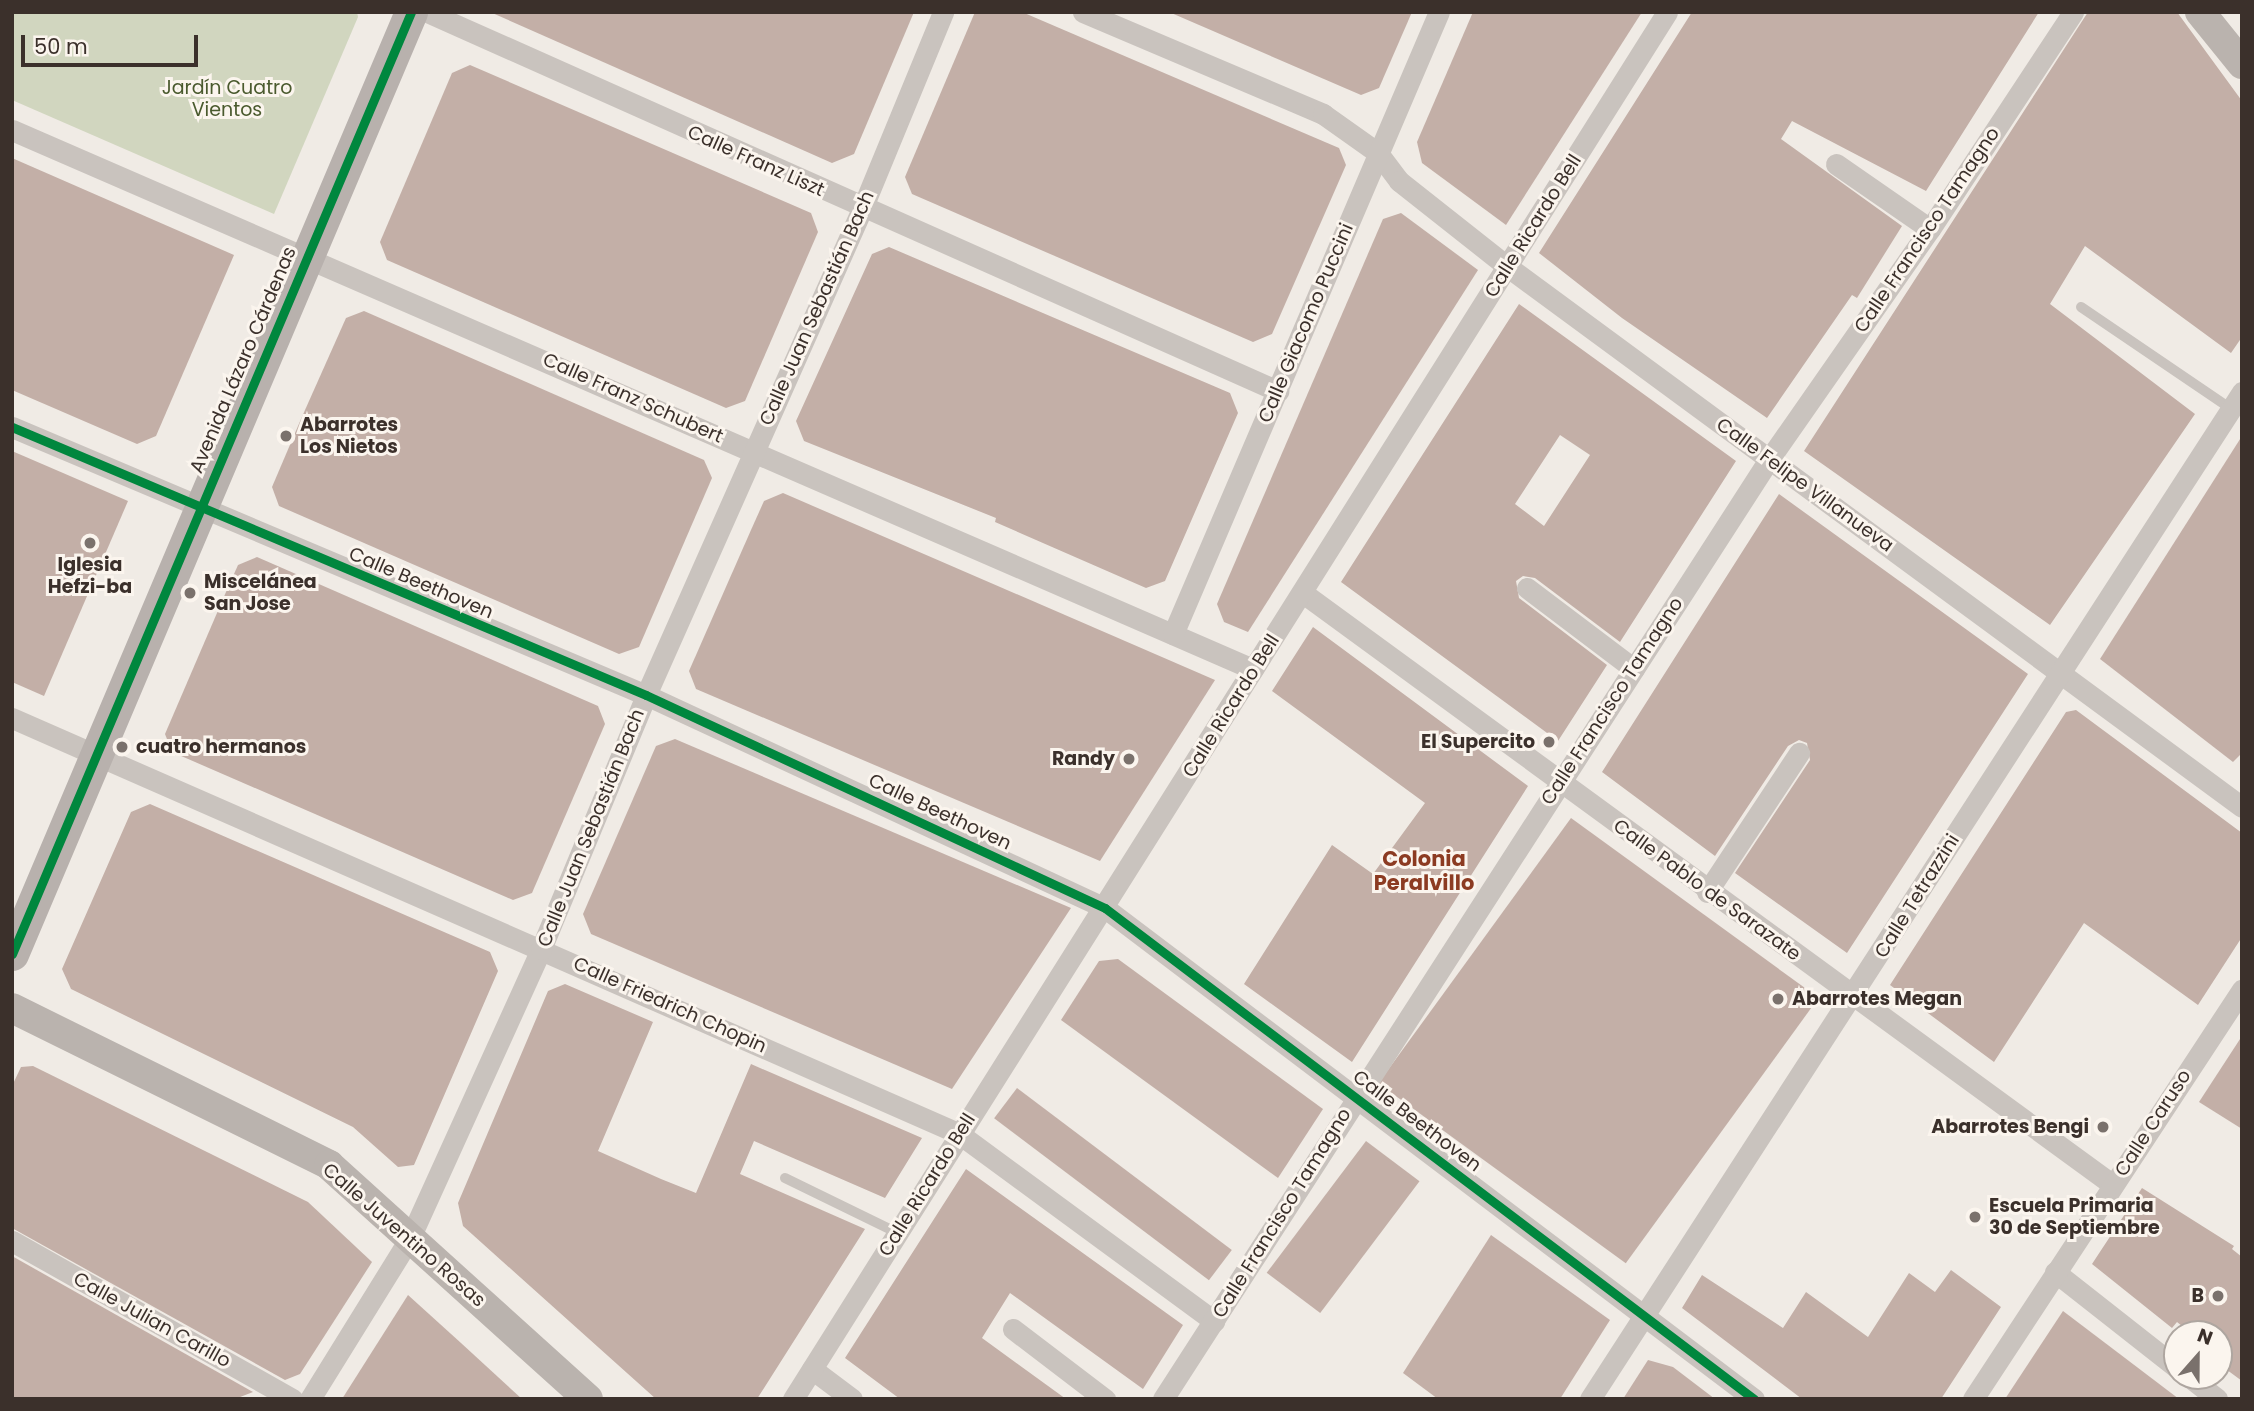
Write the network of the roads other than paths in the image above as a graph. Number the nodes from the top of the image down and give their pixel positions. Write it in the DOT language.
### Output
graph roads {
  1 [pos="411,12"];
  2 [pos="427,12"];
  3 [pos="943,12"];
  4 [pos="1083,12"];
  5 [pos="1438,12"];
  6 [pos="1667,12"];
  7 [pos="2073,12"];
  8 [pos="2200,12"];
  9 [pos="2242,64"];
  10 [pos="12,130"];
  11 [pos="1378,153"];
  12 [pos="1836,164"];
  13 [pos="862,209"];
  14 [pos="1930,229"];
  15 [pos="305,255"];
  16 [pos="1508,267"];
  17 [pos="2081,307"];
  18 [pos="1278,391"];
  19 [pos="2236,401"];
  20 [pos="12,427"];
  21 [pos="753,451"];
  22 [pos="1770,458"];
  23 [pos="200,510"];
  24 [pos="1527,588"];
  25 [pos="1303,593"];
  26 [pos="1173,634"];
  27 [pos="1253,669"];
  28 [pos="1634,670"];
  29 [pos="2059,672"];
  30 [pos="646,695"];
  31 [pos="12,718"];
  32 [pos="1799,753"];
  33 [pos="97,756"];
  34 [pos="1558,783"];
  35 [pos="2242,807"];
  36 [pos="1707,892"];
  37 [pos="1105,908"];
  38 [pos="541,948"];
  39 [pos="12,954"];
  40 [pos="2242,989"];
  41 [pos="1854,996"];
  42 [pos="12,1008"];
  43 [pos="1355,1096"];
  44 [pos="958,1133"];
  45 [pos="785,1178"];
  46 [pos="2113,1185"];
  47 [pos="898,1233"];
  48 [pos="410,1238"];
  49 [pos="12,1241"];
  50 [pos="2055,1272"];
  51 [pos="1643,1316"];
  52 [pos="1214,1321"];
  53 [pos="1013,1329"];
  54 [pos="2163,1357"];
  55 [pos="812,1370"];
  56 [pos="292,1399"];
  57 [pos="310,1399"];
  58 [pos="588,1399"];
  59 [pos="793,1399"];
  60 [pos="852,1399"];
  61 [pos="1105,1399"];
  62 [pos="1163,1399"];
  63 [pos="1590,1399"];
  64 [pos="1754,1399"];
  65 [pos="1973,1399"];
  1 -- 15 [label="main road, Avenida Lázaro Cárdenas"];
  2 -- 13 [label="street, Calle Franz Liszt"];
  3 -- 13 [label="street, Calle Juan Sebastián Bach"];
  4 -- 11 [label="street, Calle Felipe Villanueva"];
  5 -- 11 [label="street, Calle Giacomo Puccini"];
  6 -- 16 [label="street, Calle Ricardo Bell"];
  7 -- 14 [label="street, Calle Francisco Tamagno"];
  8 -- 9 [label="street"];
  10 -- 15 [label="street, Calle Franz Schubert"];
  11 -- 16 [label="street, Calle Felipe Villanueva"];
  11 -- 18 [label="street, Calle Giacomo Puccini"];
  12 -- 14 [label="street"];
  13 -- 18 [label="street, Calle Franz Liszt"];
  13 -- 21 [label="street, Calle Juan Sebastián Bach"];
  14 -- 22 [label="street, Calle Francisco Tamagno"];
  15 -- 21 [label="street, Calle Franz Schubert"];
  15 -- 23 [label="main road, Avenida Lázaro Cárdenas"];
  16 -- 22 [label="street, Calle Felipe Villanueva"];
  16 -- 25 [label="street, Calle Ricardo Bell"];
  17 -- 19 [label="lane"];
  18 -- 26 [label="street, Calle Giacomo Puccini"];
  19 -- 29 [label="street, Calle Tetrazzini"];
  20 -- 23 [label="street, Calle Beethoven"];
  21 -- 26 [label="street, Calle Franz Schubert"];
  21 -- 30 [label="street, Calle Juan Sebastián Bach"];
  22 -- 28 [label="street, Calle Francisco Tamagno"];
  22 -- 29 [label="street, Calle Felipe Villanueva"];
  23 -- 30 [label="street, Calle Beethoven"];
  23 -- 33 [label="main road, Avenida Lázaro Cárdenas"];
  24 -- 28 [label="street"];
  25 -- 27 [label="street, Calle Ricardo Bell"];
  25 -- 34 [label="street, Calle Pablo de Sarazate"];
  26 -- 27 [label="street, Calle Franz Schubert"];
  27 -- 37 [label="street, Calle Ricardo Bell"];
  28 -- 34 [label="street, Calle Francisco Tamagno"];
  29 -- 35 [label="street, Calle Felipe Villanueva"];
  29 -- 41 [label="street, Calle Tetrazzini"];
  30 -- 37 [label="street, Calle Beethoven"];
  30 -- 38 [label="street, Calle Juan Sebastián Bach"];
  31 -- 33 [label="street, Calle Friedrich Chopin"];
  32 -- 36 [label="street"];
  33 -- 38 [label="street, Calle Friedrich Chopin"];
  33 -- 39 [label="main road, Avenida Lázaro Cárdenas"];
  34 -- 36 [label="street, Calle Pablo de Sarazate"];
  34 -- 43 [label="street, Calle Francisco Tamagno"];
  36 -- 41 [label="street, Calle Pablo de Sarazate"];
  37 -- 43 [label="street, Calle Beethoven"];
  37 -- 44 [label="street, Calle Ricardo Bell"];
  38 -- 44 [label="street, Calle Friedrich Chopin"];
  38 -- 48 [label="street, Calle Juan Sebastián Bach"];
  40 -- 46 [label="street, Calle Caruso"];
  41 -- 46 [label="street, Calle Pablo de Sarazate"];
  41 -- 51 [label="street, Calle Tetrazzini"];
  42 -- 48 [label="street, Calle Juventino Rosas"];
  43 -- 51 [label="street, Calle Beethoven"];
  43 -- 52 [label="street, Calle Francisco Tamagno"];
  44 -- 47 [label="street, Calle Ricardo Bell"];
  44 -- 52 [label="street, Calle Friedrich Chopin"];
  45 -- 47 [label="lane"];
  46 -- 50 [label="street, Calle Caruso"];
  47 -- 55 [label="street, Calle Ricardo Bell"];
  48 -- 57 [label="street, Calle Juan Sebastián Bach"];
  48 -- 58 [label="street, Calle Juventino Rosas"];
  49 -- 56 [label="street, Calle Julian Carillo"];
  50 -- 54 [label="street"];
  50 -- 65 [label="street, Calle Caruso"];
  51 -- 63 [label="street, Calle Tetrazzini"];
  51 -- 64 [label="street, Calle Beethoven"];
  52 -- 62 [label="street, Calle Francisco Tamagno"];
  53 -- 61 [label="street"];
  55 -- 59 [label="street, Calle Ricardo Bell"];
  55 -- 60 [label="street"];
}
